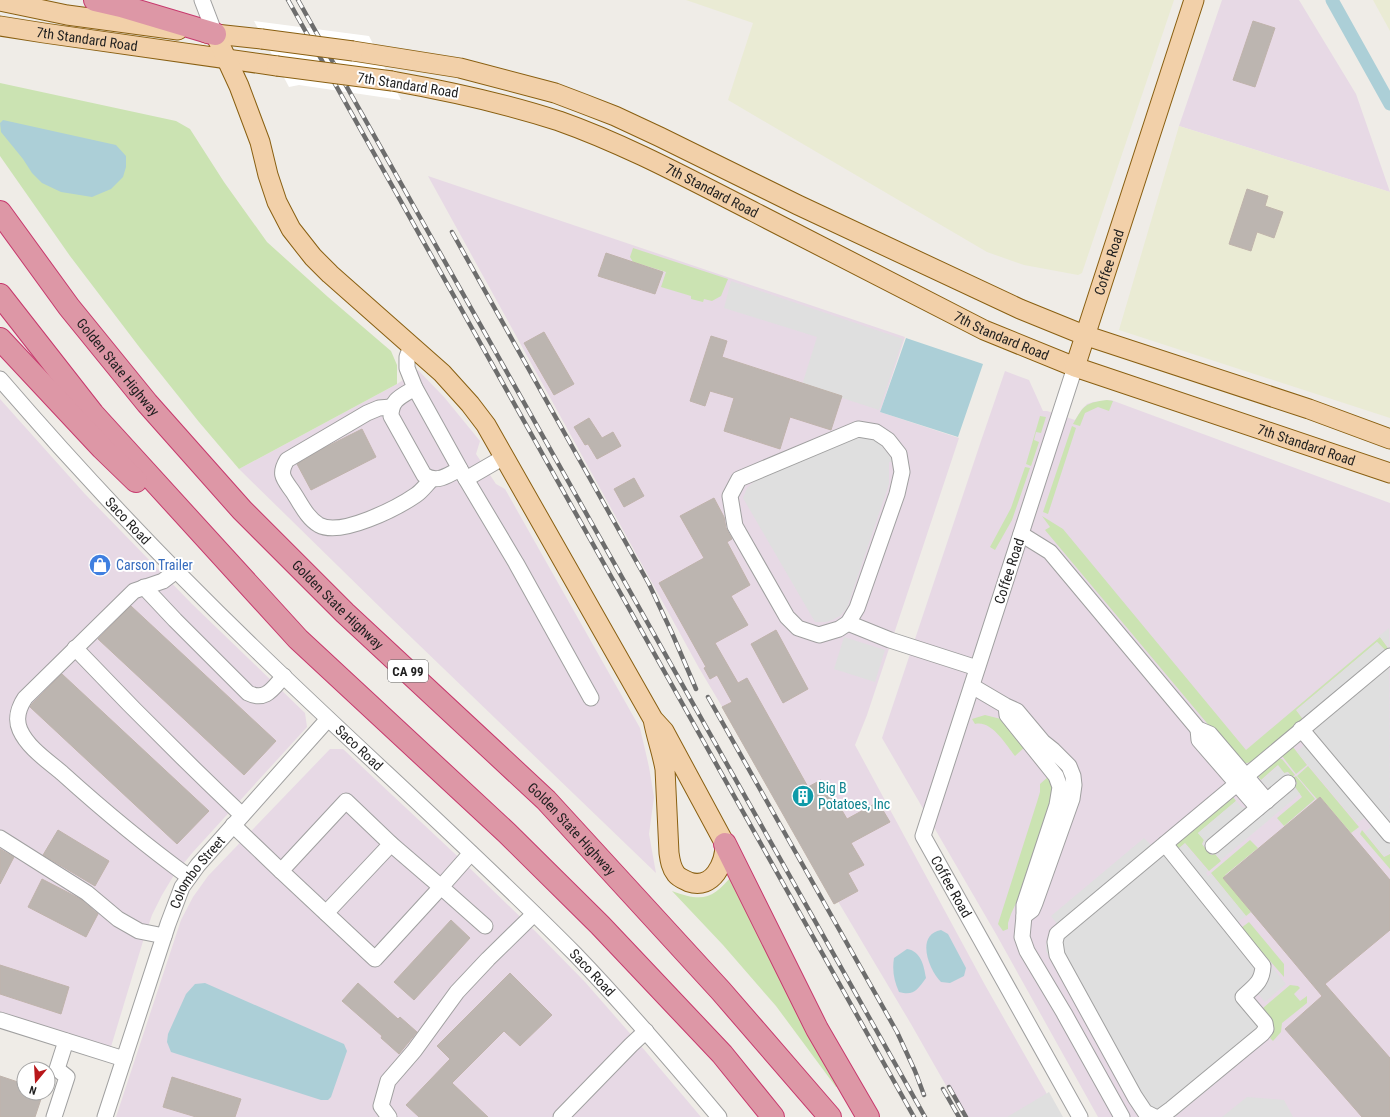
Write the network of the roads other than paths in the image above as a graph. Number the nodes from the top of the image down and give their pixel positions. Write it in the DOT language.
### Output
graph roads {
  1 [pos="95,0"];
  2 [pos="202,0"];
  3 [pos="1194,0"];
  4 [pos="0,1"];
  5 [pos="0,26"];
  6 [pos="215,34"];
  7 [pos="227,59"];
  8 [pos="0,212"];
  9 [pos="0,295"];
  10 [pos="1084,335"];
  11 [pos="0,339"];
  12 [pos="412,346"];
  13 [pos="1075,367"];
  14 [pos="0,378"];
  15 [pos="415,388"];
  16 [pos="391,407"];
  17 [pos="1390,439"];
  18 [pos="504,457"];
  19 [pos="1390,473"];
  20 [pos="463,474"];
  21 [pos="431,480"];
  22 [pos="1020,534"];
  23 [pos="176,571"];
  24 [pos="144,587"];
  25 [pos="848,623"];
  26 [pos="298,639"];
  27 [pos="75,648"];
  28 [pos="1390,656"];
  29 [pos="977,668"];
  30 [pos="284,676"];
  31 [pos="972,686"];
  32 [pos="590,698"];
  33 [pos="328,719"];
  34 [pos="653,719"];
  35 [pos="1301,729"];
  36 [pos="1241,779"];
  37 [pos="1288,783"];
  38 [pos="1263,804"];
  39 [pos="237,820"];
  40 [pos="1390,835"];
  41 [pos="0,838"];
  42 [pos="391,844"];
  43 [pos="725,844"];
  44 [pos="1165,844"];
  45 [pos="1213,846"];
  46 [pos="471,853"];
  47 [pos="281,871"];
  48 [pos="189,877"];
  49 [pos="441,887"];
  50 [pos="326,913"];
  51 [pos="534,914"];
  52 [pos="485,926"];
  53 [pos="164,936"];
  54 [pos="0,1020"];
  55 [pos="646,1031"];
  56 [pos="66,1040"];
  57 [pos="124,1059"];
  58 [pos="54,1117"];
  59 [pos="105,1117"];
  60 [pos="389,1117"];
  61 [pos="561,1117"];
  62 [pos="719,1117"];
  63 [pos="773,1117"];
  64 [pos="830,1117"];
  65 [pos="868,1117"];
  66 [pos="1080,1117"];
  67 [pos="1122,1117"];
  68 [pos="1154,1117"];
  69 [pos="1160,1117"];
  1 -- 6 [label="highway"];
  2 -- 6 [label="street"];
  3 -- 10 [label="main road, Coffee Road"];
  4 -- 6 [label="main road, 7th Standard Road"];
  5 -- 7 [label="main road, 7th Standard Road"];
  6 -- 7 [label="main road"];
  6 -- 10 [label="main road, 7th Standard Road, bridge"];
  7 -- 12 [label="main road"];
  7 -- 13 [label="main road, 7th Standard Road, bridge"];
  8 -- 64 [label="highway, Golden State Highway / CA 99"];
  9 -- 26 [label="highway"];
  10 -- 13 [label="main road, Coffee Road"];
  10 -- 17 [label="main road, 7th Standard Road"];
  11 -- 26 [label="highway"];
  12 -- 15 [label="street"];
  12 -- 18 [label="main road"];
  13 -- 19 [label="main road, 7th Standard Road"];
  13 -- 22 [label="street, Coffee Road"];
  14 -- 23 [label="street, Saco Road"];
  15 -- 16 [label="street"];
  15 -- 20 [label="street"];
  16 -- 21 [label="street"];
  16 -- 21 [label="street"];
  18 -- 20 [label="street"];
  18 -- 34 [label="main road"];
  20 -- 21 [label="street"];
  20 -- 32 [label="street"];
  22 -- 29 [label="street, Coffee Road"];
  22 -- 36 [label="street"];
  23 -- 24 [label="street"];
  23 -- 30 [label="street, Saco Road"];
  24 -- 27 [label="street"];
  24 -- 30 [label="street"];
  25 -- 25 [label="street"];
  25 -- 29 [label="street"];
  26 -- 63 [label="highway"];
  27 -- 39 [label="street"];
  27 -- 48 [label="street"];
  28 -- 35 [label="street"];
  29 -- 31 [label="street, Coffee Road"];
  30 -- 33 [label="street, Saco Road"];
  31 -- 66 [label="street, Coffee Road"];
  31 -- 67 [label="street"];
  33 -- 39 [label="street, Colombo Street"];
  33 -- 46 [label="street, Saco Road"];
  34 -- 43 [label="main road"];
  34 -- 43 [label="main road"];
  35 -- 36 [label="street"];
  35 -- 40 [label="street"];
  36 -- 38 [label="street"];
  36 -- 44 [label="street"];
  37 -- 38 [label="street"];
  38 -- 45 [label="street"];
  39 -- 47 [label="street"];
  39 -- 48 [label="street, Colombo Street"];
  41 -- 53 [label="street"];
  42 -- 47 [label="street"];
  42 -- 49 [label="street"];
  42 -- 50 [label="street"];
  43 -- 65 [label="highway"];
  44 -- 68 [label="street"];
  44 -- 69 [label="street"];
  46 -- 49 [label="street"];
  46 -- 51 [label="street, Saco Road"];
  47 -- 50 [label="street"];
  48 -- 53 [label="street, Colombo Street"];
  49 -- 50 [label="street"];
  49 -- 52 [label="street"];
  51 -- 55 [label="street, Saco Road"];
  51 -- 60 [label="street"];
  53 -- 57 [label="street, Colombo Street"];
  54 -- 56 [label="street"];
  55 -- 61 [label="street"];
  55 -- 62 [label="street, Saco Road"];
  56 -- 57 [label="street"];
  56 -- 58 [label="street"];
  57 -- 59 [label="street, Colombo Street"];
}
